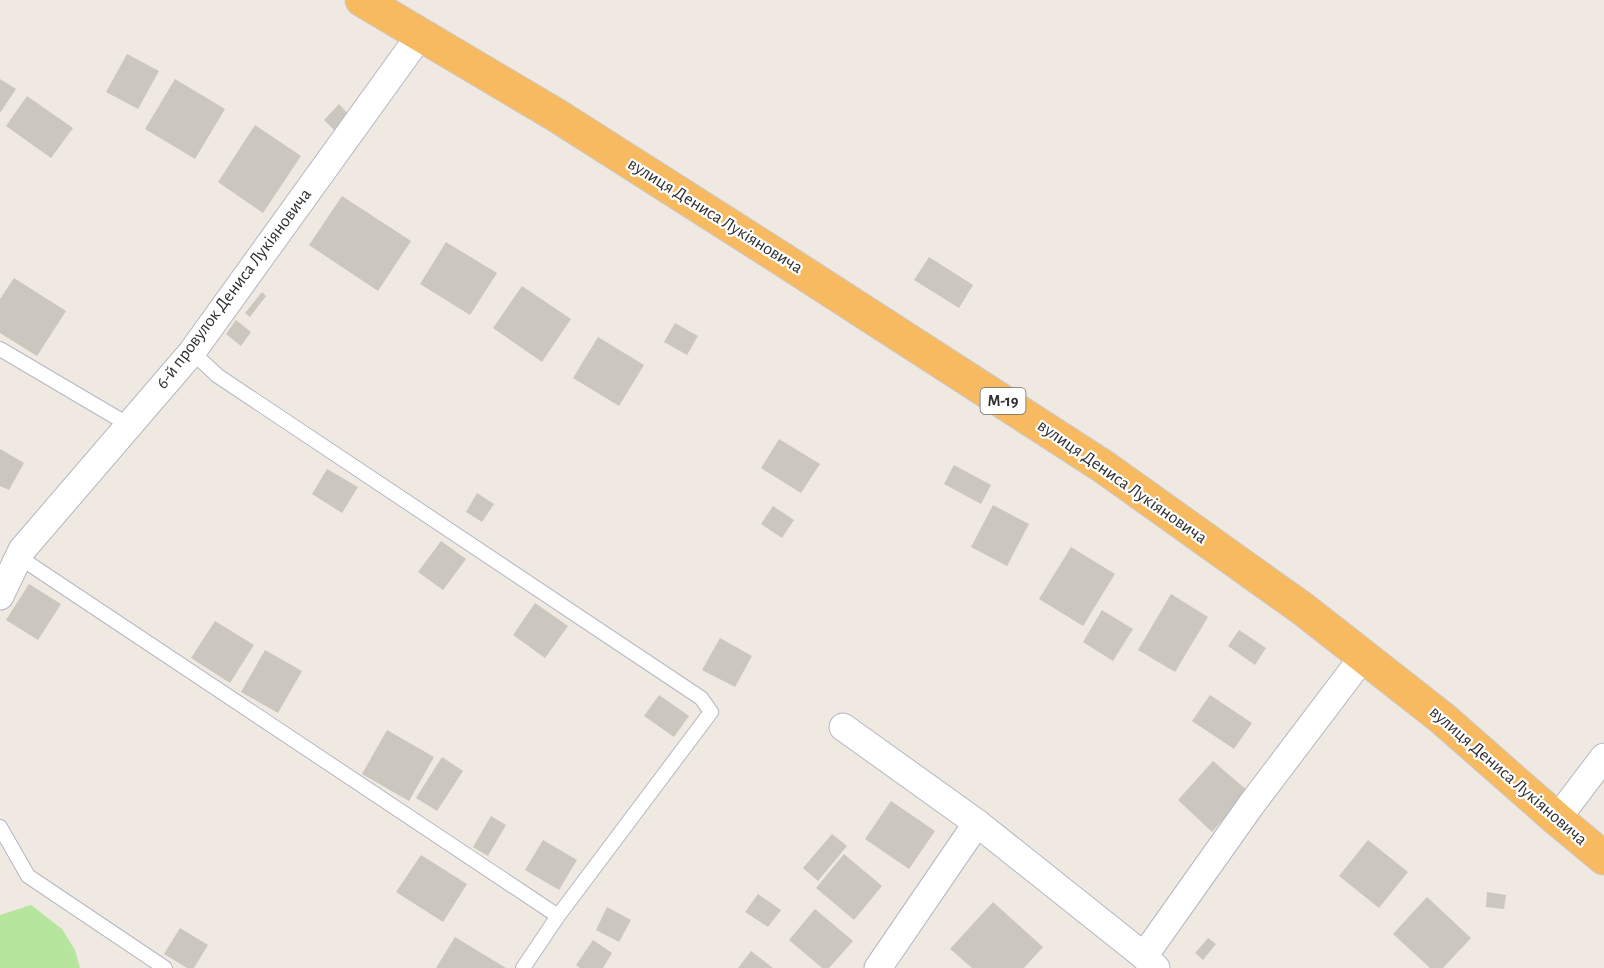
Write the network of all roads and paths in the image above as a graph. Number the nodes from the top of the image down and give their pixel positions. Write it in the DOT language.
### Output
graph roads {
  1 [pos="362,0"];
  2 [pos="420,34"];
  3 [pos="0,349"];
  4 [pos="192,351"];
  5 [pos="129,425"];
  6 [pos="11,565"];
  7 [pos="0,596"];
  8 [pos="1363,657"];
  9 [pos="843,727"];
  10 [pos="1604,757"];
  11 [pos="1557,819"];
  12 [pos="977,823"];
  13 [pos="0,827"];
  14 [pos="1604,858"];
  15 [pos="558,916"];
  16 [pos="1150,962"];
  17 [pos="165,968"];
  18 [pos="523,968"];
  19 [pos="878,968"];
  1 -- 2 [label="highway, вулиця Дениса Лукіяновича / М-19"];
  2 -- 4 [label="street, 6-й провулок Дениса Лукіяновича"];
  2 -- 8 [label="highway, вулиця Дениса Лукіяновича / М-19"];
  3 -- 5 [label="lane"];
  4 -- 5 [label="street, 6-й провулок Дениса Лукіяновича"];
  4 -- 15 [label="lane"];
  5 -- 6 [label="street, 6-й провулок Дениса Лукіяновича"];
  6 -- 7 [label="street, 6-й провулок Дениса Лукіяновича"];
  6 -- 15 [label="lane"];
  8 -- 11 [label="highway, вулиця Дениса Лукіяновича / М-19"];
  8 -- 16 [label="street"];
  9 -- 12 [label="street"];
  10 -- 11 [label="street"];
  11 -- 14 [label="highway, вулиця Дениса Лукіяновича / М-19"];
  12 -- 16 [label="street"];
  12 -- 19 [label="street"];
  13 -- 17 [label="lane"];
  15 -- 18 [label="lane"];
}
